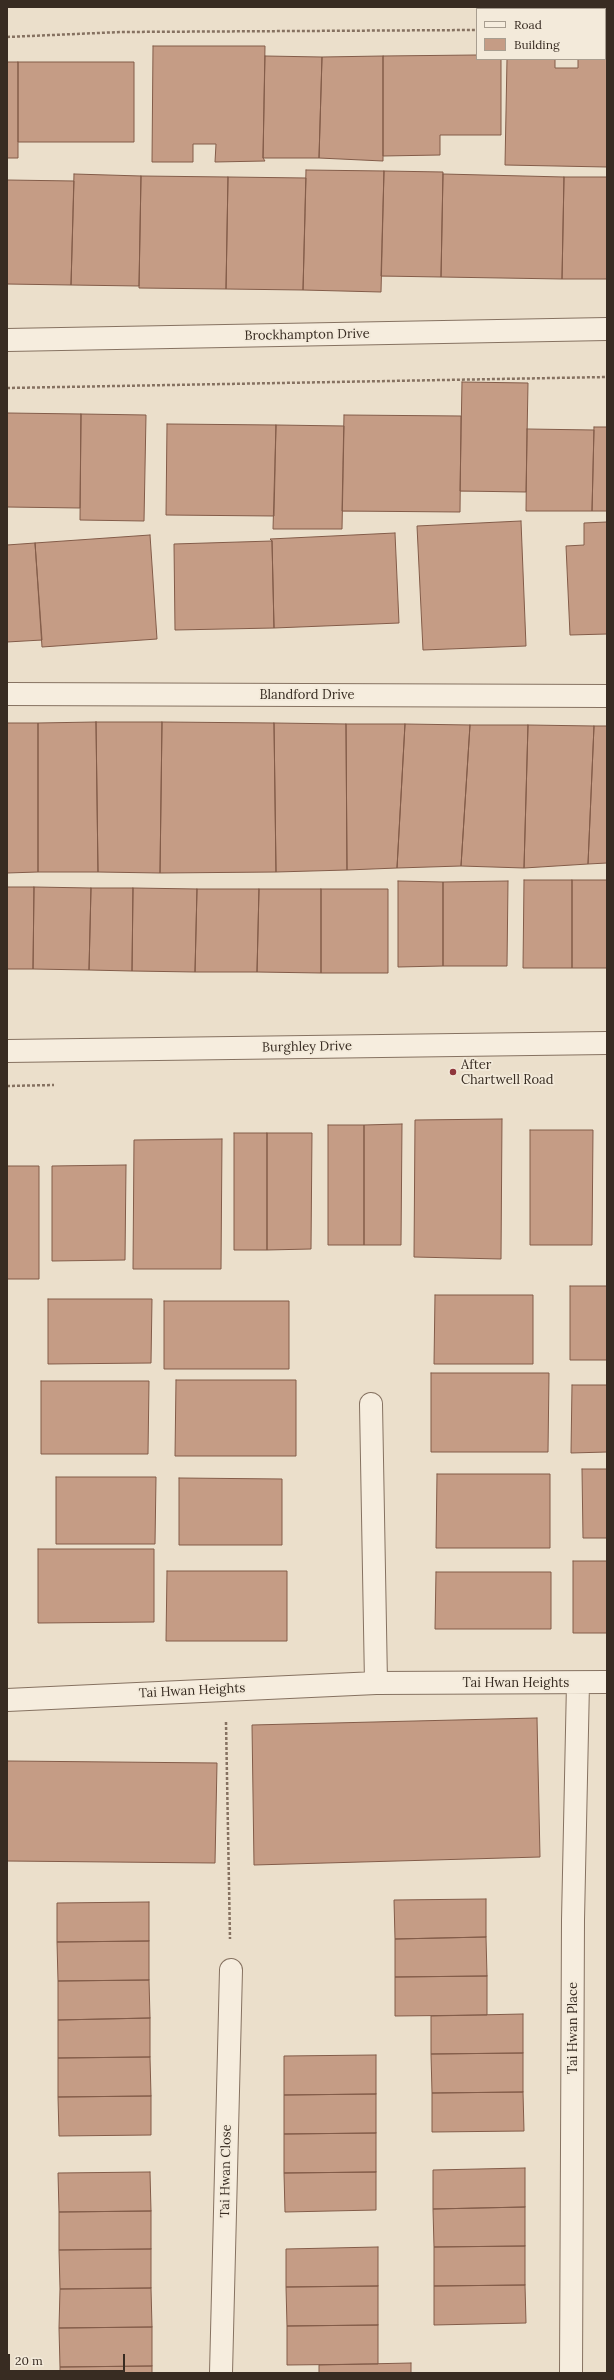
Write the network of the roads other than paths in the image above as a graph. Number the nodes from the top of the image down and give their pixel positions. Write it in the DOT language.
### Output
graph roads {
  1 [pos="607,329"];
  2 [pos="7,340"];
  3 [pos="7,694"];
  4 [pos="607,696"];
  5 [pos="607,1043"];
  6 [pos="7,1051"];
  7 [pos="371,1404"];
  8 [pos="607,1682"];
  9 [pos="376,1683"];
  10 [pos="578,1683"];
  11 [pos="7,1700"];
  12 [pos="231,1970"];
  13 [pos="221,2373"];
  14 [pos="571,2373"];
  1 -- 2 [label="street, Brockhampton Drive"];
  3 -- 4 [label="street, Blandford Drive"];
  5 -- 6 [label="street, Burghley Drive"];
  7 -- 9 [label="street"];
  8 -- 10 [label="street, Tai Hwan Heights"];
  9 -- 10 [label="street, Tai Hwan Heights"];
  9 -- 11 [label="street, Tai Hwan Heights"];
  10 -- 14 [label="street, Tai Hwan Place"];
  12 -- 13 [label="street, Tai Hwan Close"];
}
